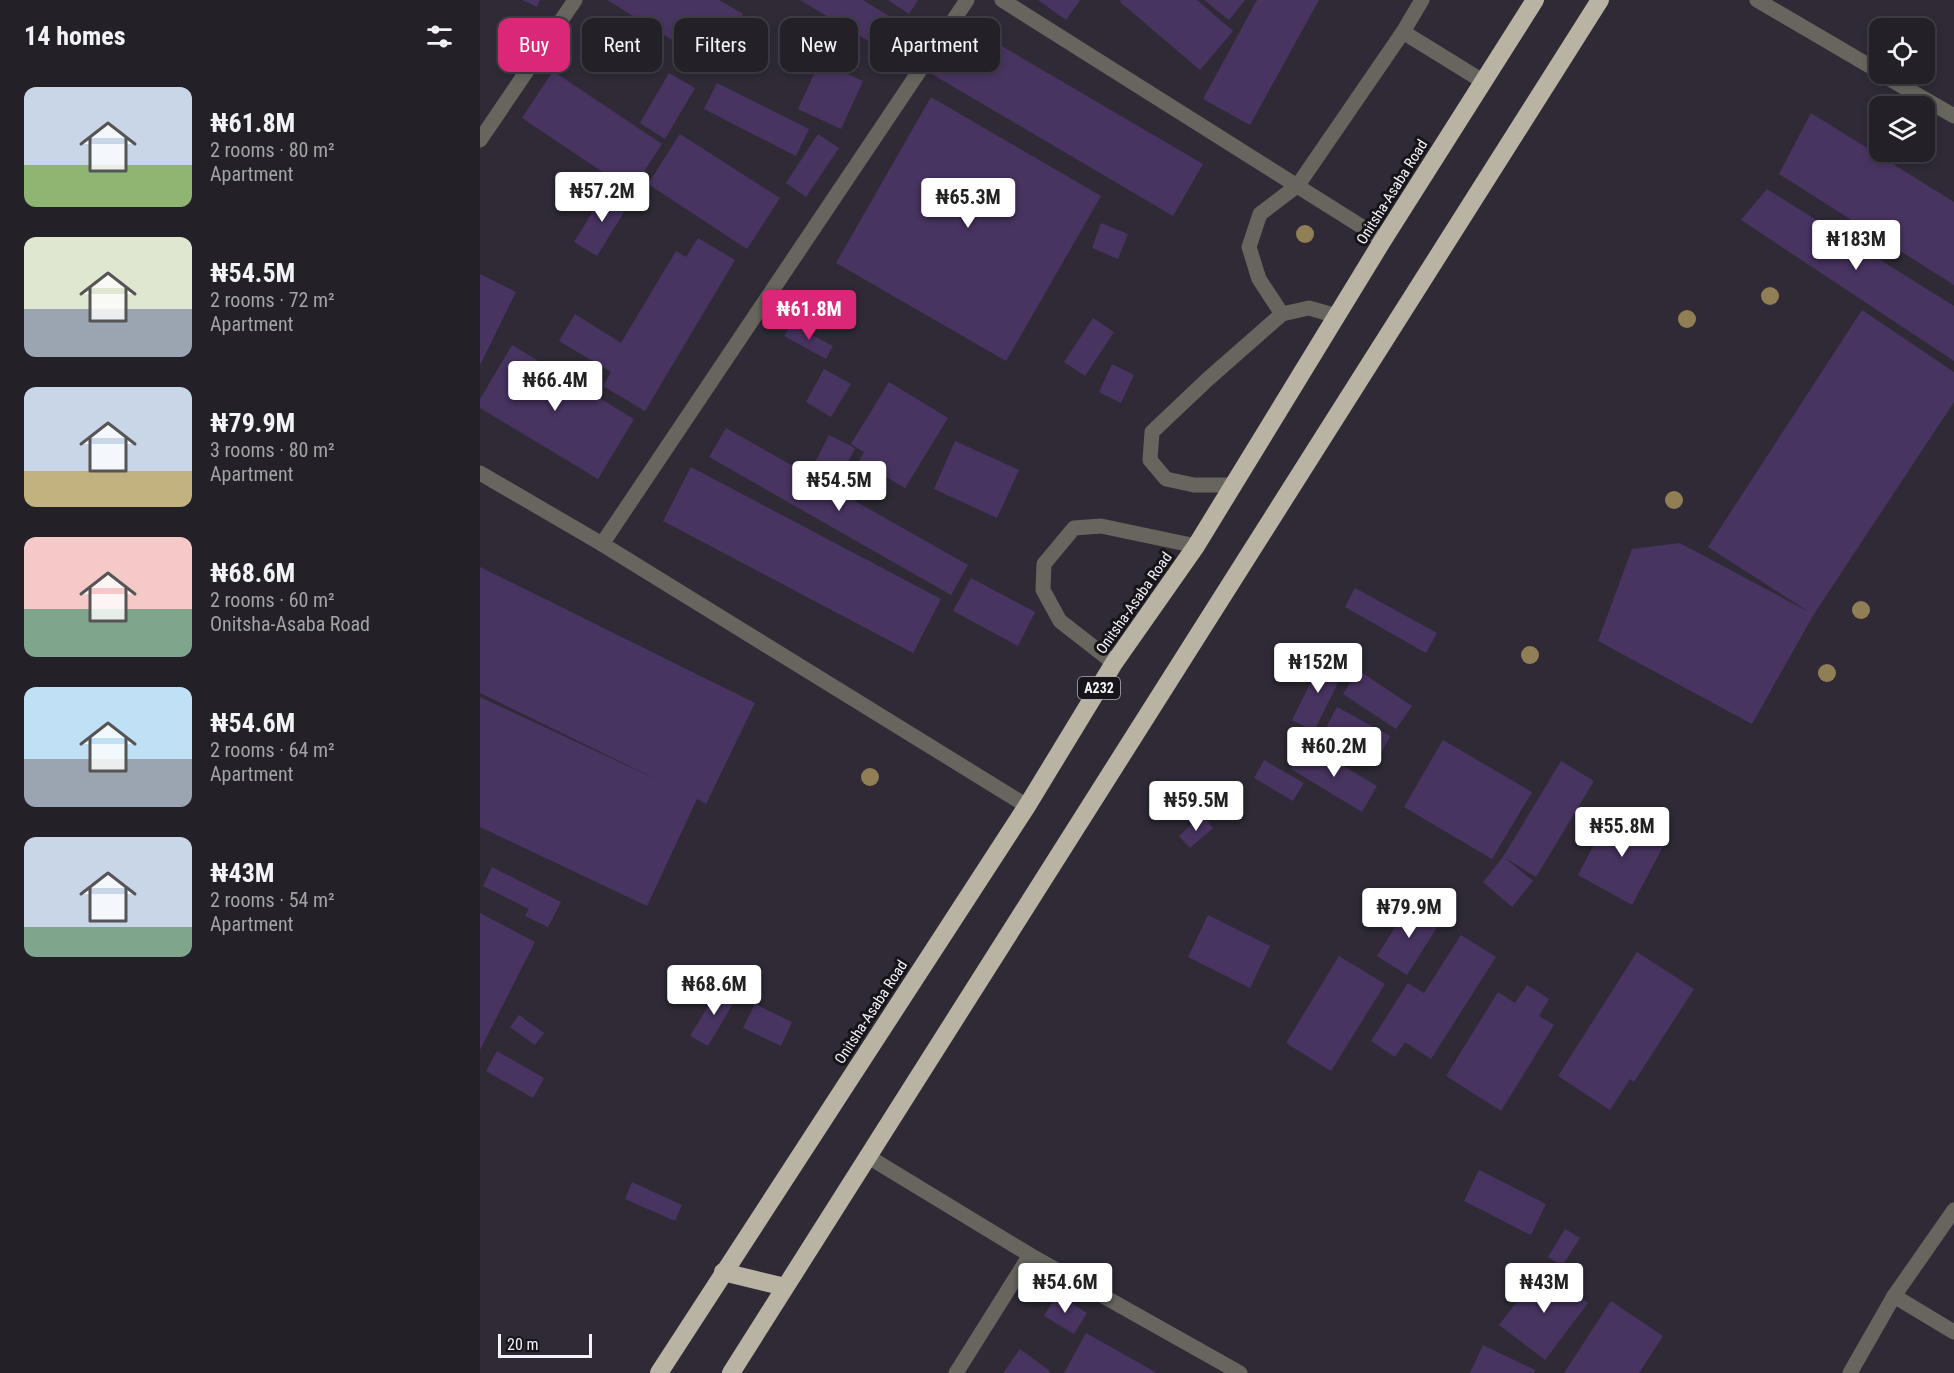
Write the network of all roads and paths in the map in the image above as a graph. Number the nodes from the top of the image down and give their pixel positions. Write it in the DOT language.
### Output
graph roads {
  1 [pos="575,0"];
  2 [pos="967,0"];
  3 [pos="1002,0"];
  4 [pos="1422,0"];
  5 [pos="1535,0"];
  6 [pos="1599,0"];
  7 [pos="1757,0"];
  8 [pos="1403,32"];
  9 [pos="1869,66"];
  10 [pos="1484,82"];
  11 [pos="1899,84"];
  12 [pos="1954,116"];
  13 [pos="480,140"];
  14 [pos="1298,185"];
  15 [pos="1383,240"];
  16 [pos="1282,314"];
  17 [pos="1337,316"];
  18 [pos="480,473"];
  19 [pos="1234,485"];
  20 [pos="602,544"];
  21 [pos="1196,546"];
  22 [pos="1114,663"];
  23 [pos="1027,806"];
  24 [pos="867,1156"];
  25 [pos="1954,1210"];
  26 [pos="1030,1255"];
  27 [pos="723,1272"];
  28 [pos="785,1287"];
  29 [pos="1894,1296"];
  30 [pos="1954,1332"];
  31 [pos="659,1373"];
  32 [pos="731,1373"];
  33 [pos="956,1373"];
  34 [pos="1240,1373"];
  35 [pos="1850,1373"];
  1 -- 13 [label="street"];
  2 -- 20 [label="street"];
  3 -- 14 [label="street"];
  4 -- 8 [label="street"];
  5 -- 10 [label="highway, Onitsha-Asaba Road / A232"];
  6 -- 24 [label="highway"];
  7 -- 9 [label="street"];
  8 -- 10 [label="street"];
  8 -- 14 [label="street"];
  10 -- 15 [label="highway, Onitsha-Asaba Road / A232"];
  11 -- 12 [label="street"];
  14 -- 15 [label="street"];
  14 -- 16 [label="street"];
  15 -- 17 [label="highway, Onitsha-Asaba Road / A232"];
  16 -- 17 [label="street"];
  16 -- 19 [label="street"];
  17 -- 19 [label="highway, Onitsha-Asaba Road / A232"];
  18 -- 20 [label="street"];
  19 -- 21 [label="highway, Onitsha-Asaba Road / A232"];
  20 -- 23 [label="street"];
  21 -- 22 [label="highway, Onitsha-Asaba Road / A232"];
  21 -- 22 [label="street"];
  22 -- 23 [label="highway, Onitsha-Asaba Road / A232"];
  23 -- 27 [label="highway, Onitsha-Asaba Road / A232"];
  24 -- 26 [label="street"];
  24 -- 28 [label="highway"];
  25 -- 29 [label="street"];
  26 -- 33 [label="street"];
  26 -- 34 [label="street"];
  27 -- 28 [label="highway"];
  27 -- 31 [label="highway, Onitsha-Asaba Road / A232"];
  28 -- 32 [label="highway"];
  29 -- 30 [label="street"];
  29 -- 35 [label="street"];
}
